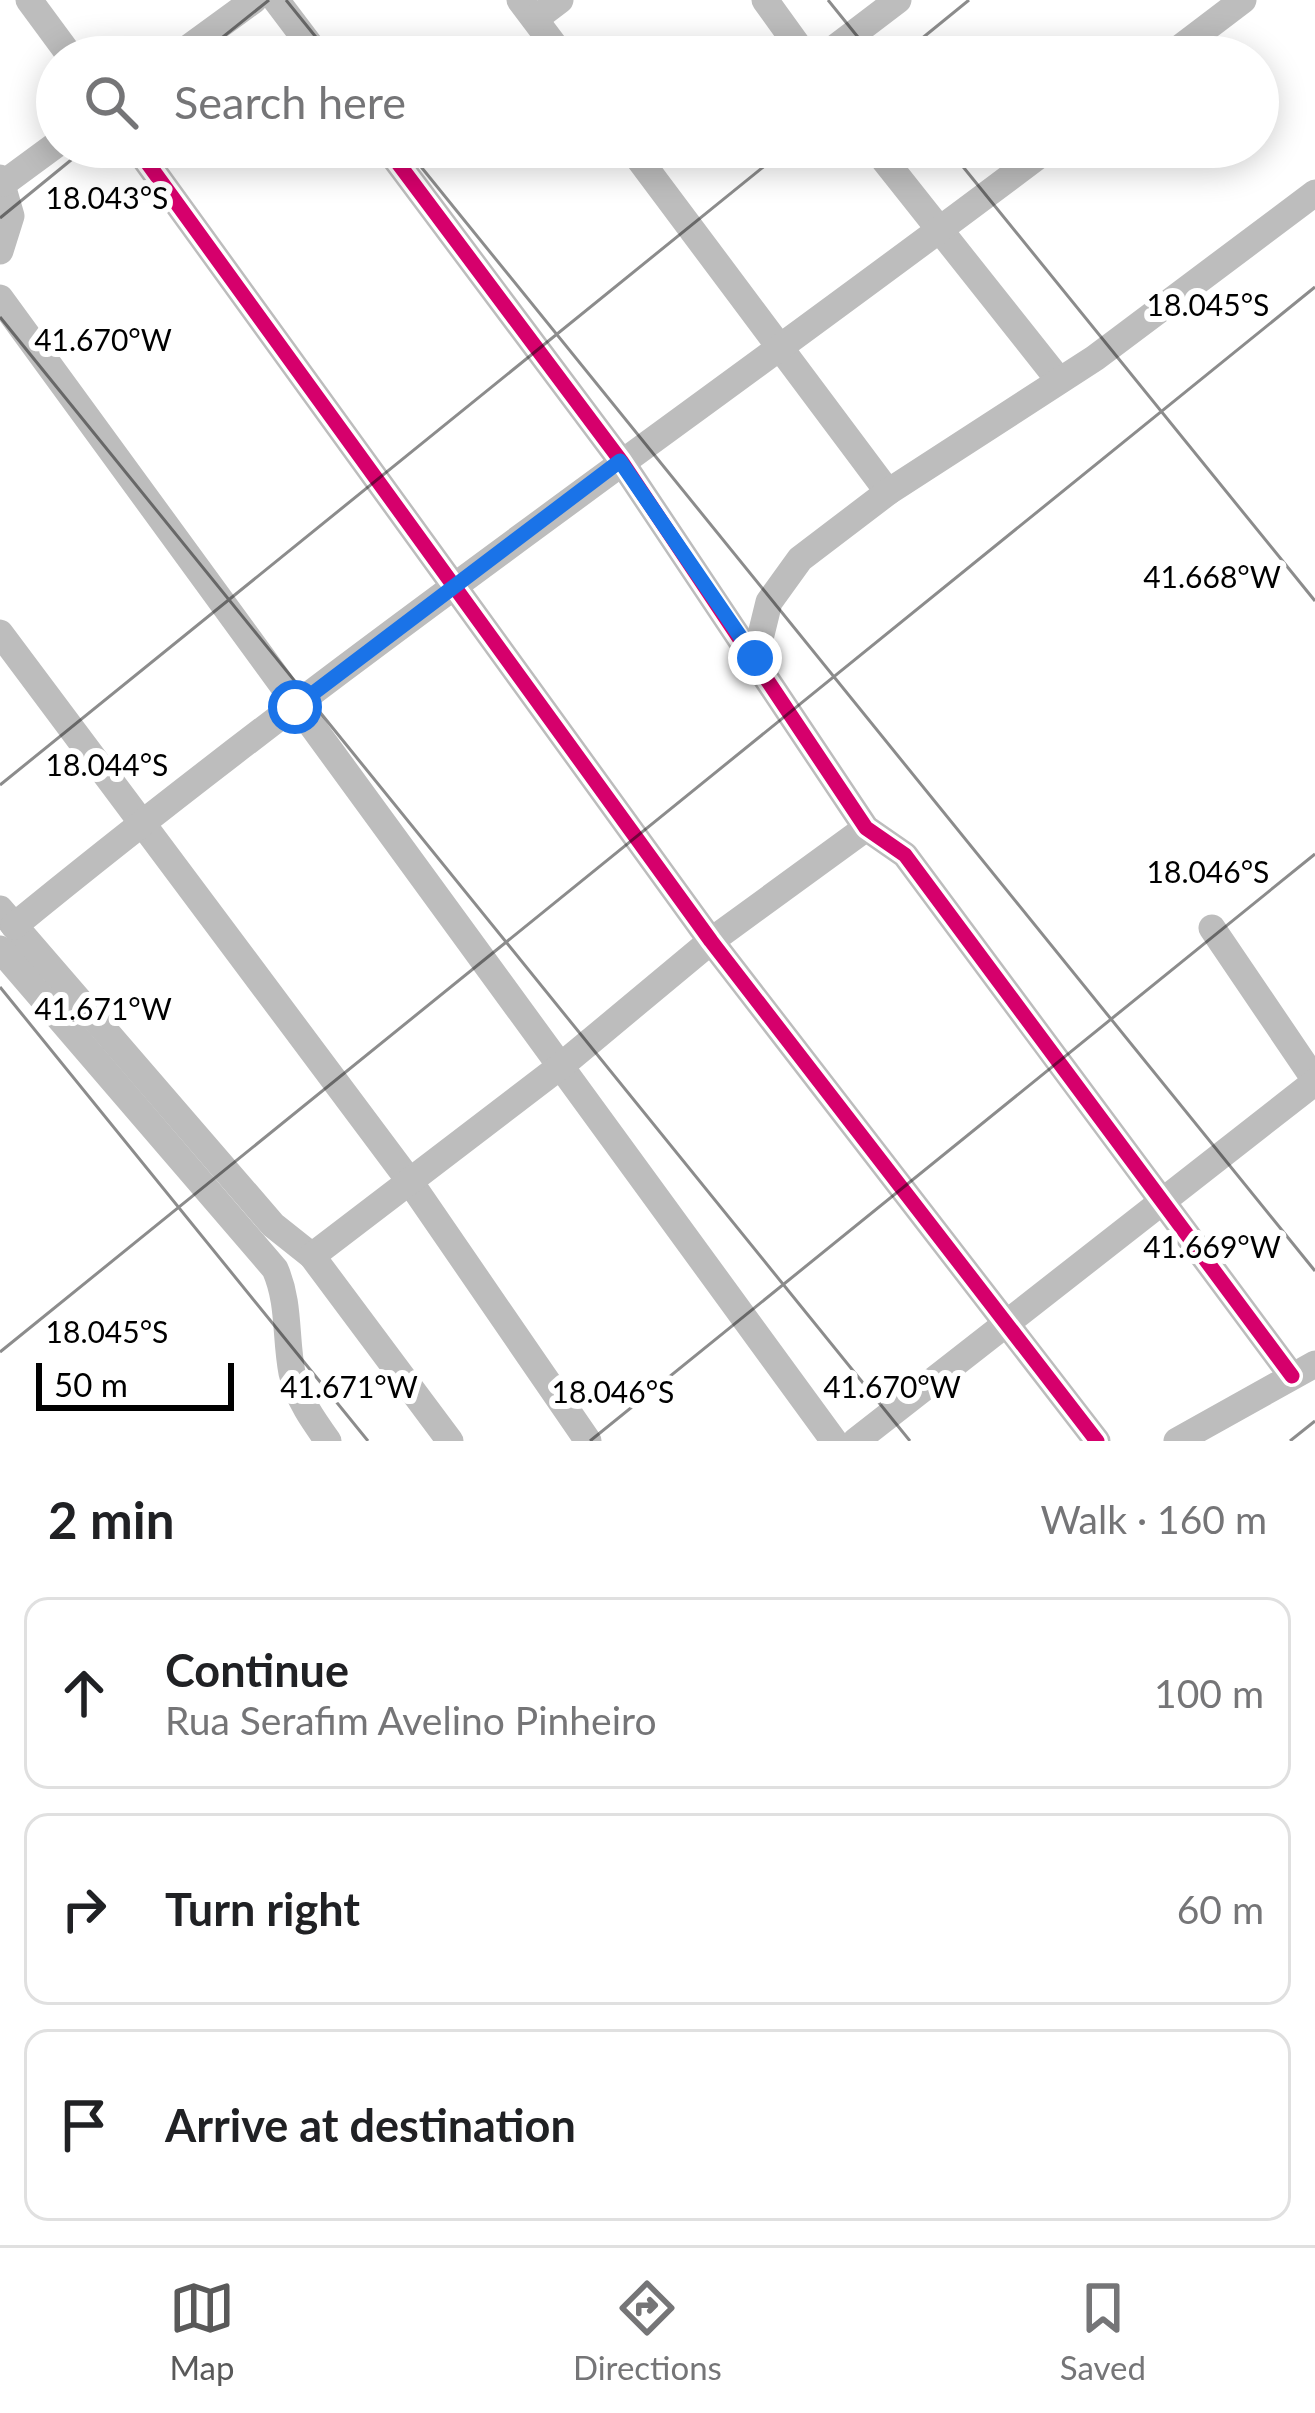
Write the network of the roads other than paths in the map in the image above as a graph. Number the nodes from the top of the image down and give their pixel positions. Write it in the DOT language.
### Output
graph roads {
  1 [pos="29,0"];
  2 [pos="254,0"];
  3 [pos="276,0"];
  4 [pos="560,0"];
  5 [pos="765,0"];
  6 [pos="898,0"];
  7 [pos="1243,0"];
  8 [pos="527,10"];
  9 [pos="56,36"];
  10 [pos="205,36"];
  11 [pos="303,36"];
  12 [pos="547,36"];
  13 [pos="791,36"];
  14 [pos="851,36"];
  15 [pos="1196,36"];
  16 [pos="36,158"];
  17 [pos="151,168"];
  18 [pos="402,168"];
  19 [pos="646,168"];
  20 [pos="890,168"];
  21 [pos="1022,168"];
  22 [pos="2,180"];
  23 [pos="1315,193"];
  24 [pos="938,232"];
  25 [pos="0,250"];
  26 [pos="0,298"];
  27 [pos="781,349"];
  28 [pos="1058,379"];
  29 [pos="620,461"];
  30 [pos="889,492"];
  31 [pos="455,587"];
  32 [pos="0,633"];
  33 [pos="755,658"];
  34 [pos="295,707"];
  35 [pos="142,822"];
  36 [pos="866,828"];
  37 [pos="5,928"];
  38 [pos="1212,928"];
  39 [pos="711,941"];
  40 [pos="562,1065"];
  41 [pos="1315,1081"];
  42 [pos="408,1179"];
  43 [pos="1160,1205"];
  44 [pos="312,1256"];
  45 [pos="1006,1326"];
  46 [pos="1304,1370"];
  47 [pos="328,1441"];
  48 [pos="450,1441"];
  49 [pos="588,1441"];
  50 [pos="834,1441"];
  51 [pos="856,1441"];
  52 [pos="1097,1441"];
  53 [pos="1177,1441"];
  1 -- 9 [label="street"];
  2 -- 10 [label="street"];
  3 -- 11 [label="street"];
  4 -- 8 [label="street"];
  5 -- 13 [label="street"];
  6 -- 14 [label="street"];
  7 -- 15 [label="street"];
  8 -- 12 [label="street"];
  16 -- 22 [label="street"];
  17 -- 31 [label="street"];
  18 -- 29 [label="street"];
  19 -- 27 [label="street"];
  20 -- 24 [label="street"];
  21 -- 24 [label="street"];
  22 -- 25 [label="street"];
  23 -- 28 [label="street"];
  24 -- 27 [label="street"];
  24 -- 28 [label="street"];
  26 -- 34 [label="street"];
  27 -- 29 [label="street"];
  27 -- 30 [label="street"];
  28 -- 30 [label="street"];
  29 -- 31 [label="street"];
  29 -- 33 [label="street"];
  30 -- 33 [label="street"];
  31 -- 34 [label="street"];
  31 -- 39 [label="street"];
  32 -- 35 [label="street"];
  33 -- 36 [label="street"];
  34 -- 35 [label="street"];
  34 -- 40 [label="street"];
  35 -- 37 [label="street"];
  35 -- 42 [label="street"];
  36 -- 39 [label="street"];
  36 -- 43 [label="street"];
  37 -- 44 [label="street"];
  37 -- 47 [label="street"];
  38 -- 41 [label="street"];
  39 -- 40 [label="street"];
  39 -- 45 [label="street"];
  40 -- 42 [label="street"];
  40 -- 50 [label="street"];
  41 -- 43 [label="street"];
  42 -- 44 [label="street"];
  42 -- 49 [label="street"];
  43 -- 45 [label="street"];
  43 -- 46 [label="street"];
  44 -- 48 [label="street"];
  45 -- 51 [label="street"];
  45 -- 52 [label="street"];
  46 -- 53 [label="street"];
}
